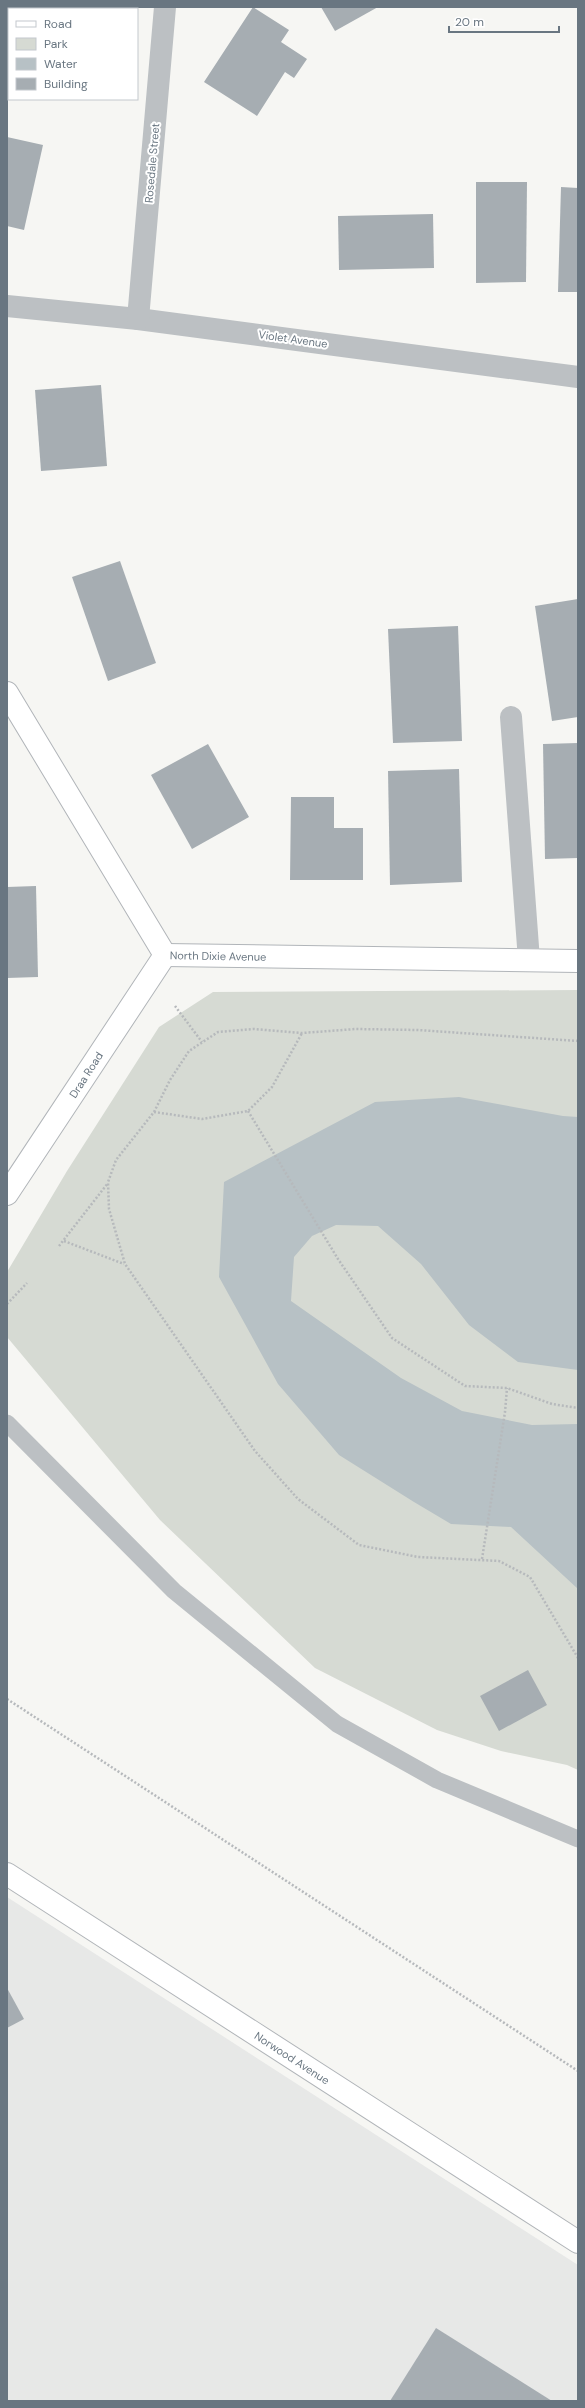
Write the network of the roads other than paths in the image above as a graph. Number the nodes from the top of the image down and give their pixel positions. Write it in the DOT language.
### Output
graph roads {
  1 [pos="165,7"];
  2 [pos="7,306"];
  3 [pos="138,319"];
  4 [pos="578,377"];
  5 [pos="7,693"];
  6 [pos="511,717"];
  7 [pos="165,955"];
  8 [pos="529,960"];
  9 [pos="578,961"];
  10 [pos="7,1194"];
  11 [pos="7,1422"];
  12 [pos="578,1839"];
  13 [pos="7,1874"];
  14 [pos="578,2242"];
  1 -- 3 [label="street, Rosedale Street"];
  2 -- 3 [label="street, Violet Avenue"];
  3 -- 4 [label="street, Violet Avenue"];
  5 -- 7 [label="street, North Dixie Avenue"];
  6 -- 8 [label="street"];
  7 -- 8 [label="street, North Dixie Avenue"];
  7 -- 10 [label="street, Draa Road"];
  8 -- 9 [label="street, North Dixie Avenue"];
  11 -- 12 [label="lane"];
  13 -- 14 [label="street, Norwood Avenue"];
}
